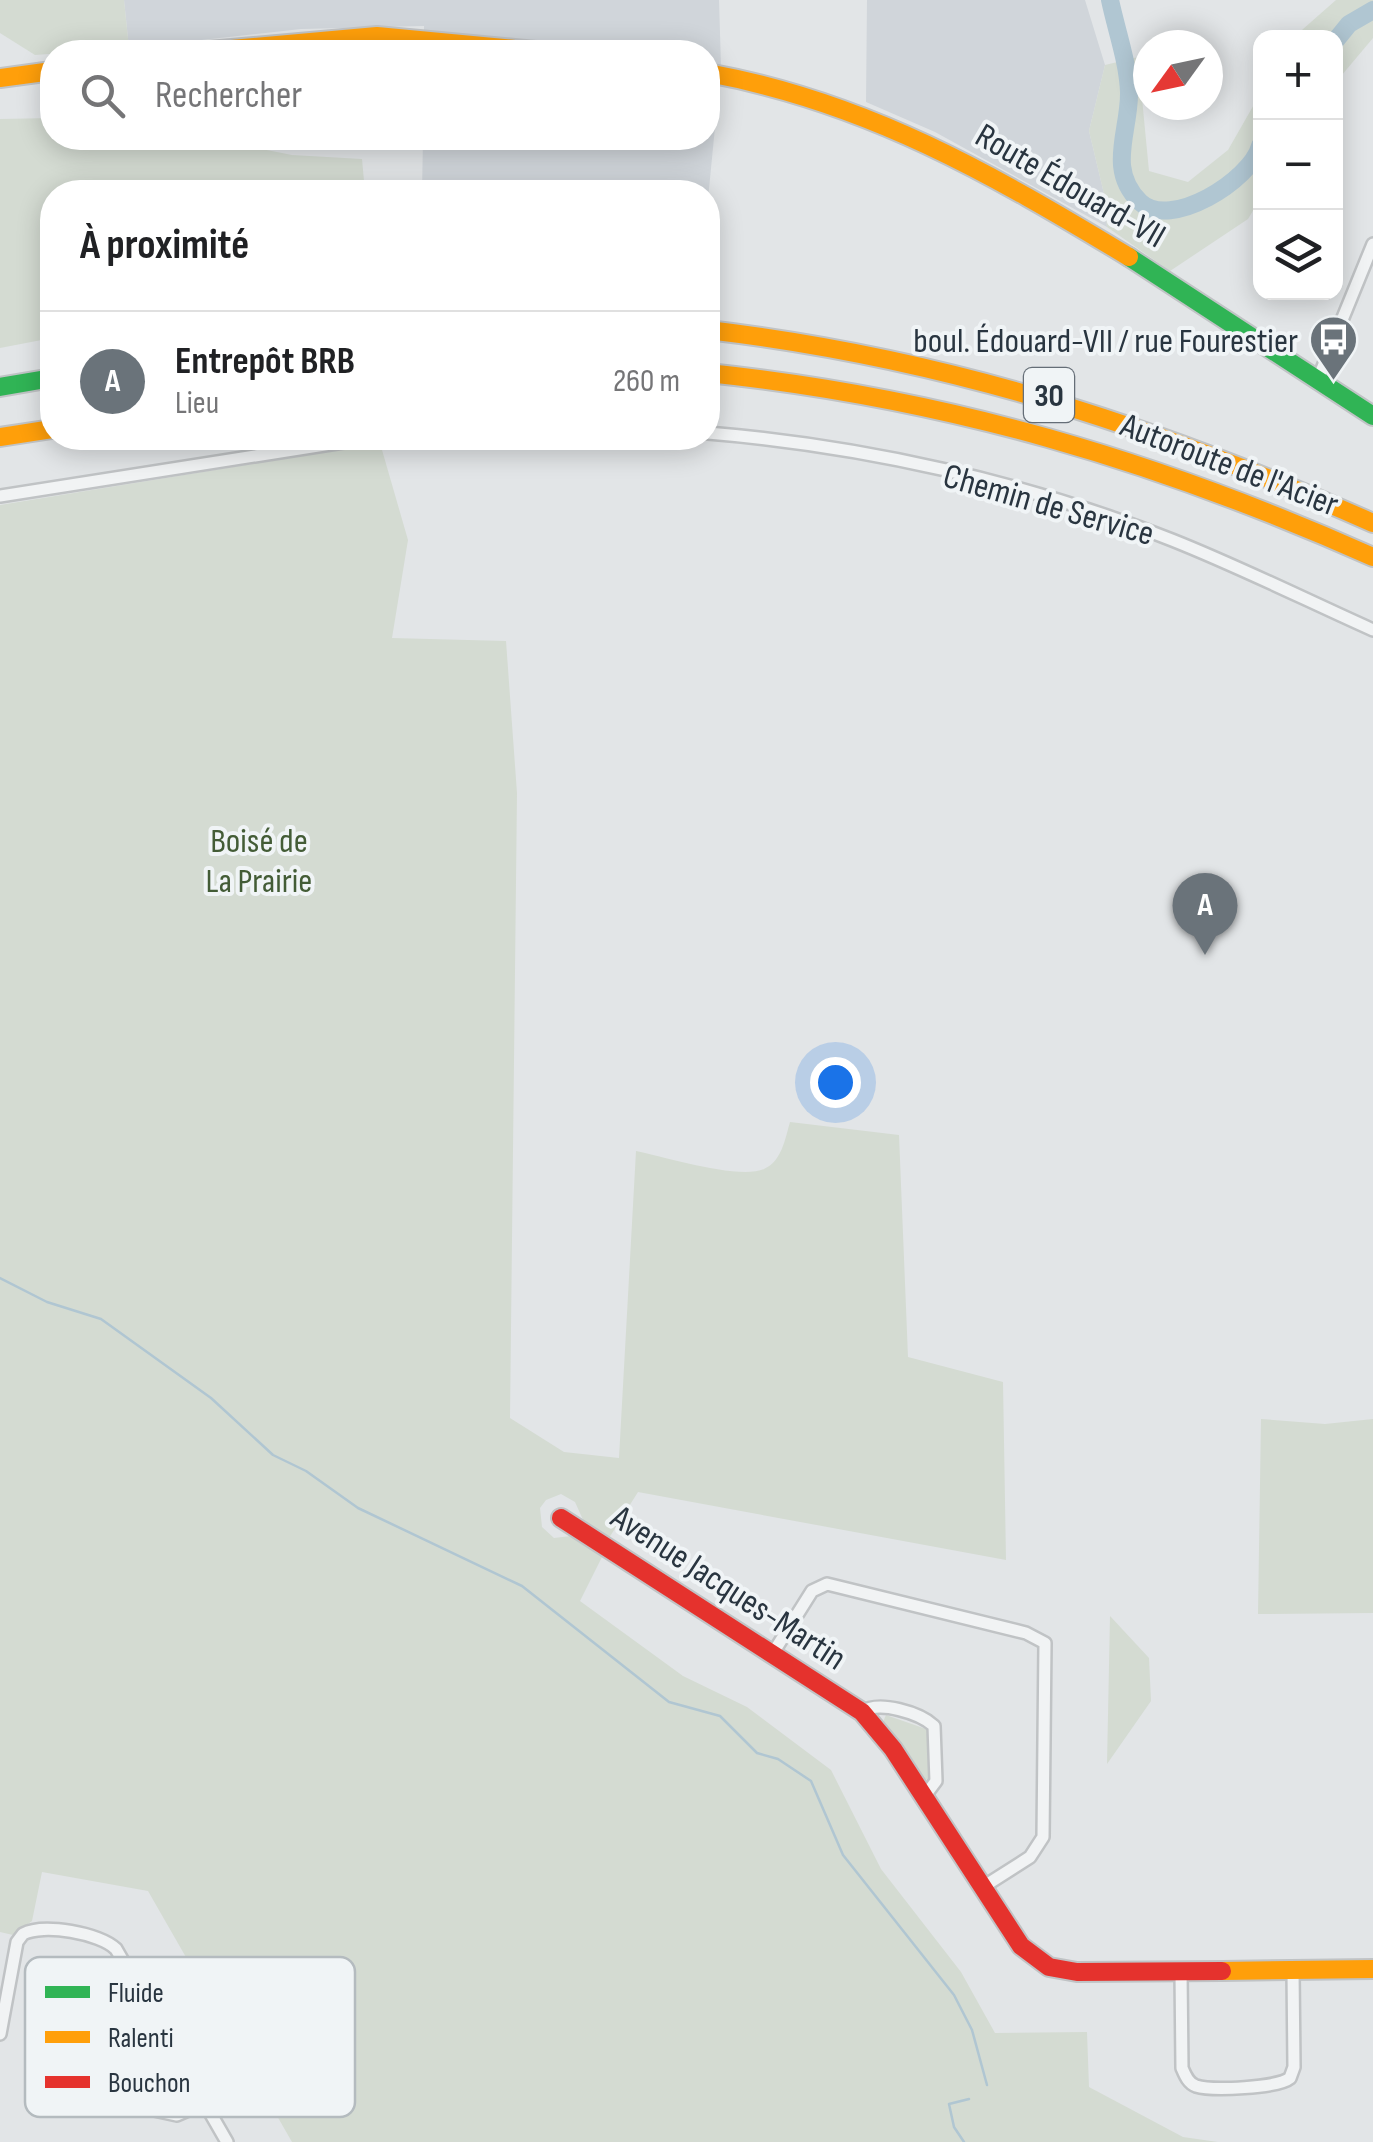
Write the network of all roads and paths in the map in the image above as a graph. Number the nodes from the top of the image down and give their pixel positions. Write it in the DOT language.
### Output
graph roads {
  1 [pos="332,40"];
  2 [pos="419,40"];
  3 [pos="40,73"];
  4 [pos="720,76"];
  5 [pos="0,78"];
  6 [pos="1373,244"];
  7 [pos="720,332"];
  8 [pos="720,374"];
  9 [pos="1318,379"];
  10 [pos="40,380"];
  11 [pos="0,387"];
  12 [pos="1373,416"];
  13 [pos="40,431"];
  14 [pos="720,436"];
  15 [pos="0,437"];
  16 [pos="293,450"];
  17 [pos="0,496"];
  18 [pos="1373,522"];
  19 [pos="1373,557"];
  20 [pos="1373,630"];
  21 [pos="560,1518"];
  22 [pos="774,1653"];
  23 [pos="862,1712"];
  24 [pos="924,1797"];
  25 [pos="984,1887"];
  26 [pos="119,1957"];
  27 [pos="1373,1969"];
  28 [pos="1293,1971"];
  29 [pos="1181,1972"];
  30 [pos="0,2034"];
  31 [pos="213,2117"];
  32 [pos="228,2142"];
  1 -- 2 [label="main road"];
  3 -- 5 [label="main road"];
  4 -- 9 [label="main road, Route Édouard-VII"];
  6 -- 9 [label="street"];
  7 -- 18 [label="main road, Autoroute de l'Acier / 30"];
  8 -- 19 [label="main road, Autoroute de l'Acier / 30"];
  9 -- 12 [label="main road, Route Édouard-VII"];
  10 -- 11 [label="main road"];
  13 -- 15 [label="main road"];
  14 -- 20 [label="street, Chemin de Service"];
  16 -- 17 [label="street"];
  21 -- 22 [label="main road, Avenue Jacques-Martin"];
  22 -- 23 [label="main road, Avenue Jacques-Martin"];
  22 -- 25 [label="street"];
  23 -- 24 [label="main road, Avenue Jacques-Martin"];
  23 -- 24 [label="street, Avenue Jacques-Martin"];
  24 -- 25 [label="main road, Avenue Jacques-Martin"];
  25 -- 29 [label="main road, Avenue Jacques-Martin"];
  26 -- 30 [label="street"];
  27 -- 28 [label="main road, Avenue Jacques-Martin"];
  28 -- 29 [label="main road, Avenue Jacques-Martin"];
  28 -- 29 [label="street"];
  31 -- 32 [label="street"];
}
